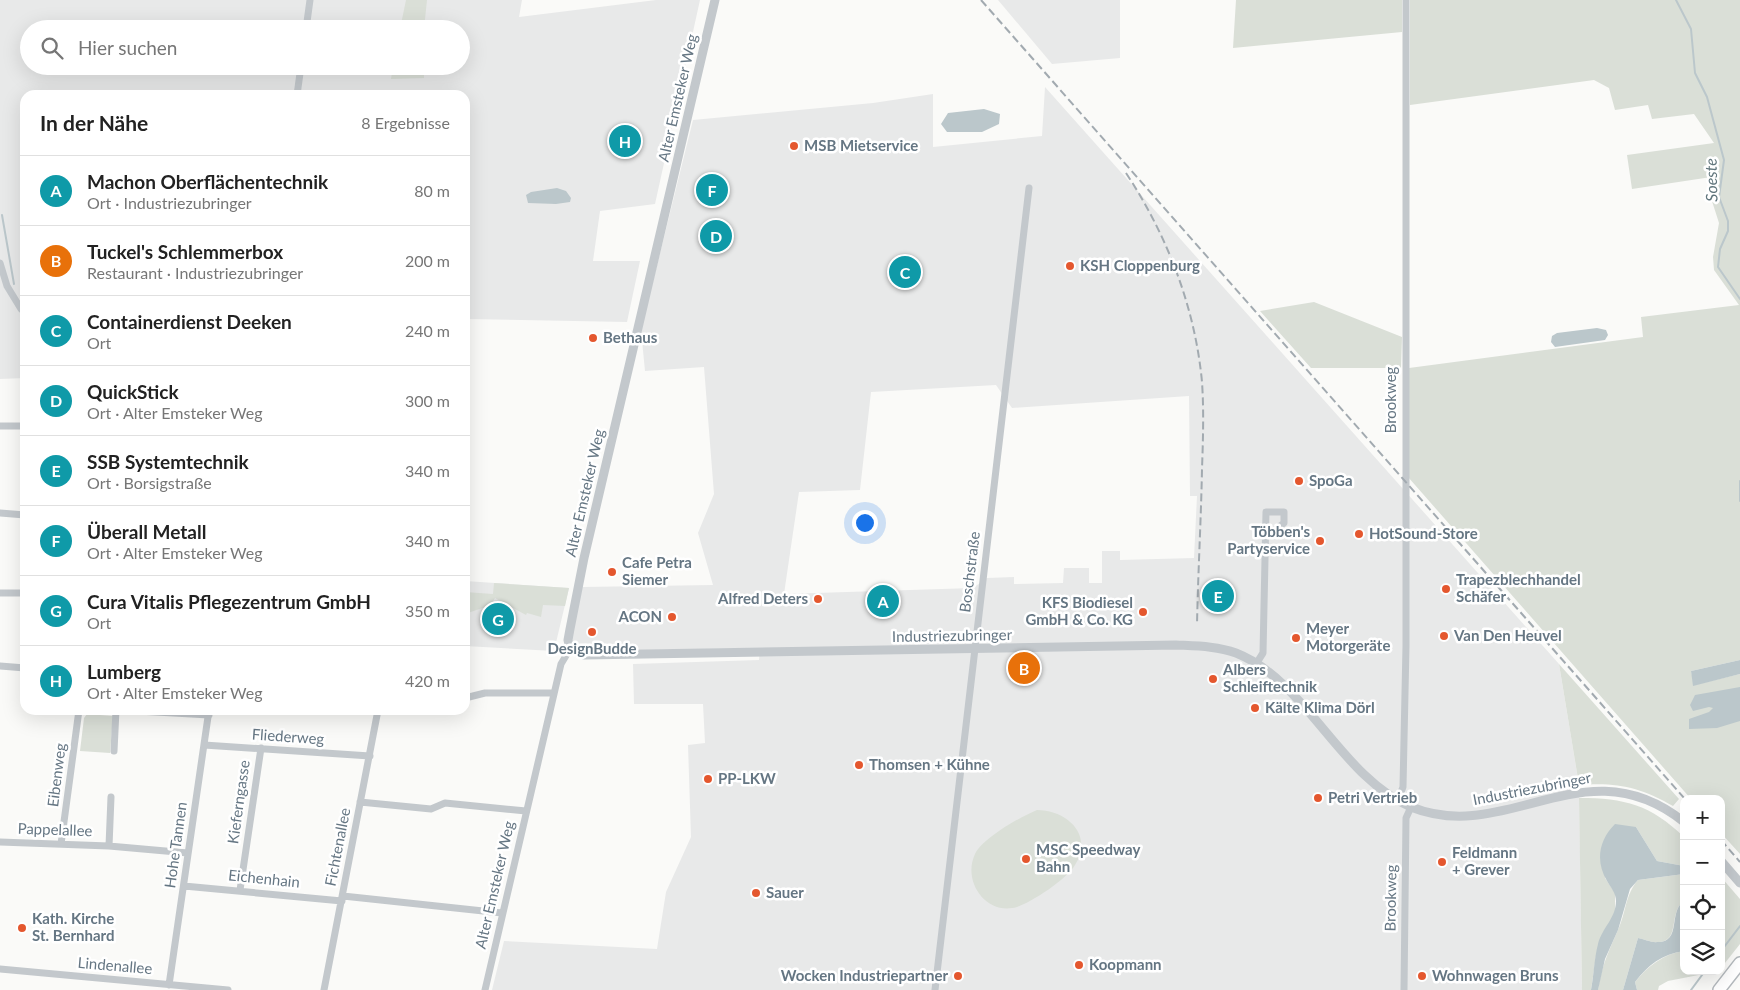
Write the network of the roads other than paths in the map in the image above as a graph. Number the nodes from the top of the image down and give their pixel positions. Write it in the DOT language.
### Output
graph roads {
  1 [pos="310,0"];
  2 [pos="715,0"];
  3 [pos="1406,0"];
  4 [pos="307,20"];
  5 [pos="300,75"];
  6 [pos="298,90"];
  7 [pos="1029,188"];
  8 [pos="0,263"];
  9 [pos="20,307"];
  10 [pos="0,426"];
  11 [pos="20,426"];
  12 [pos="0,513"];
  13 [pos="20,515"];
  14 [pos="1266,538"];
  15 [pos="0,593"];
  16 [pos="20,593"];
  17 [pos="570,649"];
  18 [pos="975,649"];
  19 [pos="1256,664"];
  20 [pos="0,666"];
  21 [pos="20,668"];
  22 [pos="554,693"];
  23 [pos="470,697"];
  24 [pos="78,715"];
  25 [pos="116,715"];
  26 [pos="209,715"];
  27 [pos="377,715"];
  28 [pos="204,744"];
  29 [pos="261,748"];
  30 [pos="114,751"];
  31 [pos="370,756"];
  32 [pos="111,797"];
  33 [pos="1398,800"];
  34 [pos="360,802"];
  35 [pos="1411,807"];
  36 [pos="526,811"];
  37 [pos="1680,819"];
  38 [pos="0,842"];
  39 [pos="61,844"];
  40 [pos="109,846"];
  41 [pos="188,853"];
  42 [pos="1725,866"];
  43 [pos="1740,883"];
  44 [pos="184,886"];
  45 [pos="240,890"];
  46 [pos="342,899"];
  47 [pos="502,913"];
  48 [pos="1740,963"];
  49 [pos="0,969"];
  50 [pos="169,984"];
  51 [pos="228,990"];
  52 [pos="324,990"];
  53 [pos="485,990"];
  54 [pos="935,990"];
  55 [pos="1404,990"];
  56 [pos="1719,990"];
  1 -- 4 [label="street"];
  2 -- 17 [label="street, Alter Emsteker Weg"];
  3 -- 33 [label="street, Brookweg"];
  5 -- 6 [label="street"];
  7 -- 18 [label="street, Boschstraße"];
  8 -- 9 [label="street"];
  10 -- 11 [label="street"];
  12 -- 13 [label="street"];
  14 -- 19 [label="street"];
  15 -- 16 [label="street"];
  17 -- 18 [label="street, Industriezubringer"];
  17 -- 22 [label="street, Alter Emsteker Weg"];
  18 -- 19 [label="street, Industriezubringer"];
  18 -- 54 [label="street, Boschstraße"];
  19 -- 33 [label="street, Industriezubringer"];
  20 -- 21 [label="street"];
  22 -- 23 [label="street"];
  22 -- 36 [label="street, Alter Emsteker Weg"];
  24 -- 39 [label="street, Eibenweg"];
  25 -- 30 [label="street"];
  26 -- 28 [label="street, Hohe Tannen"];
  27 -- 31 [label="street, Fichtenallee"];
  28 -- 29 [label="street, Fliederweg"];
  28 -- 41 [label="street, Hohe Tannen"];
  29 -- 31 [label="street, Fliederweg"];
  29 -- 45 [label="street, Kieferngasse"];
  31 -- 34 [label="street, Fichtenallee"];
  32 -- 40 [label="street, Pappelallee"];
  33 -- 35 [label="street, Industriezubringer"];
  34 -- 36 [label="street"];
  34 -- 46 [label="street, Fichtenallee"];
  35 -- 37 [label="street, Industriezubringer"];
  35 -- 55 [label="street, Brookweg"];
  36 -- 47 [label="street, Alter Emsteker Weg"];
  38 -- 39 [label="street, Pappelallee"];
  39 -- 40 [label="street, Pappelallee"];
  40 -- 41 [label="street, Pappelallee"];
  41 -- 44 [label="street, Hohe Tannen"];
  42 -- 43 [label="street"];
  44 -- 45 [label="street, Eichenhain"];
  44 -- 50 [label="street, Hohe Tannen"];
  45 -- 46 [label="street, Eichenhain"];
  46 -- 47 [label="street, Eichenhain"];
  46 -- 52 [label="street, Fichtenallee"];
  47 -- 53 [label="street, Alter Emsteker Weg"];
  48 -- 56 [label="highway"];
  49 -- 50 [label="street, Lindenallee"];
  50 -- 51 [label="street, Lindenallee"];
}
